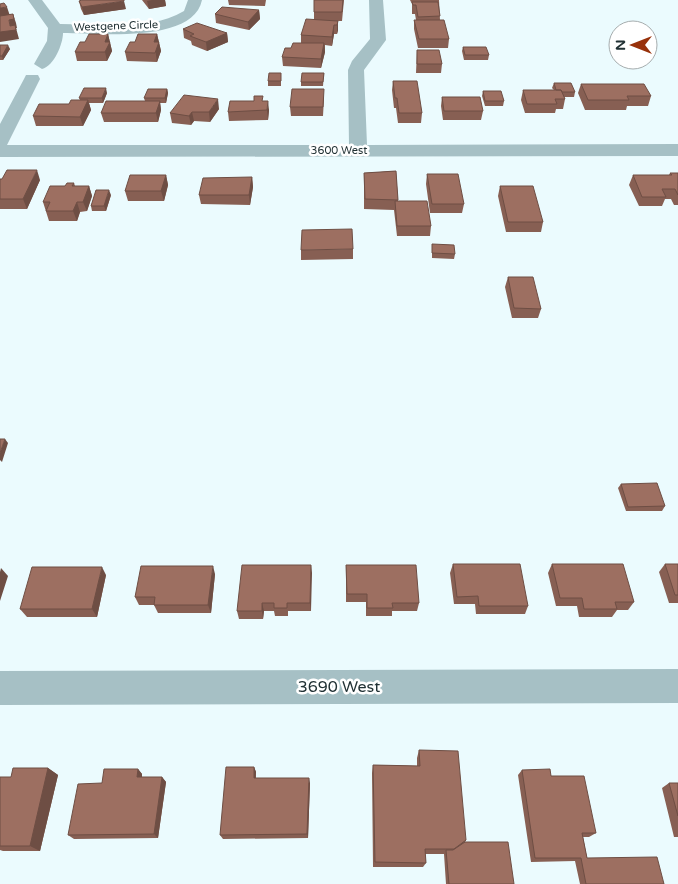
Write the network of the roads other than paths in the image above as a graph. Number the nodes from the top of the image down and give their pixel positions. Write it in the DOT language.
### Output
graph roads {
  1 [pos="35,0"];
  2 [pos="195,0"];
  3 [pos="376,0"];
  4 [pos="56,28"];
  5 [pos="42,64"];
  6 [pos="32,79"];
  7 [pos="0,142"];
  8 [pos="358,150"];
  9 [pos="678,150"];
  10 [pos="0,151"];
  11 [pos="678,686"];
  12 [pos="0,688"];
  1 -- 4 [label="street"];
  2 -- 4 [label="street, Westgene Circle"];
  3 -- 8 [label="street"];
  4 -- 5 [label="street"];
  6 -- 7 [label="street"];
  8 -- 9 [label="street, 3600 West"];
  8 -- 10 [label="street, 3600 West"];
  11 -- 12 [label="street, 3690 West"];
}
